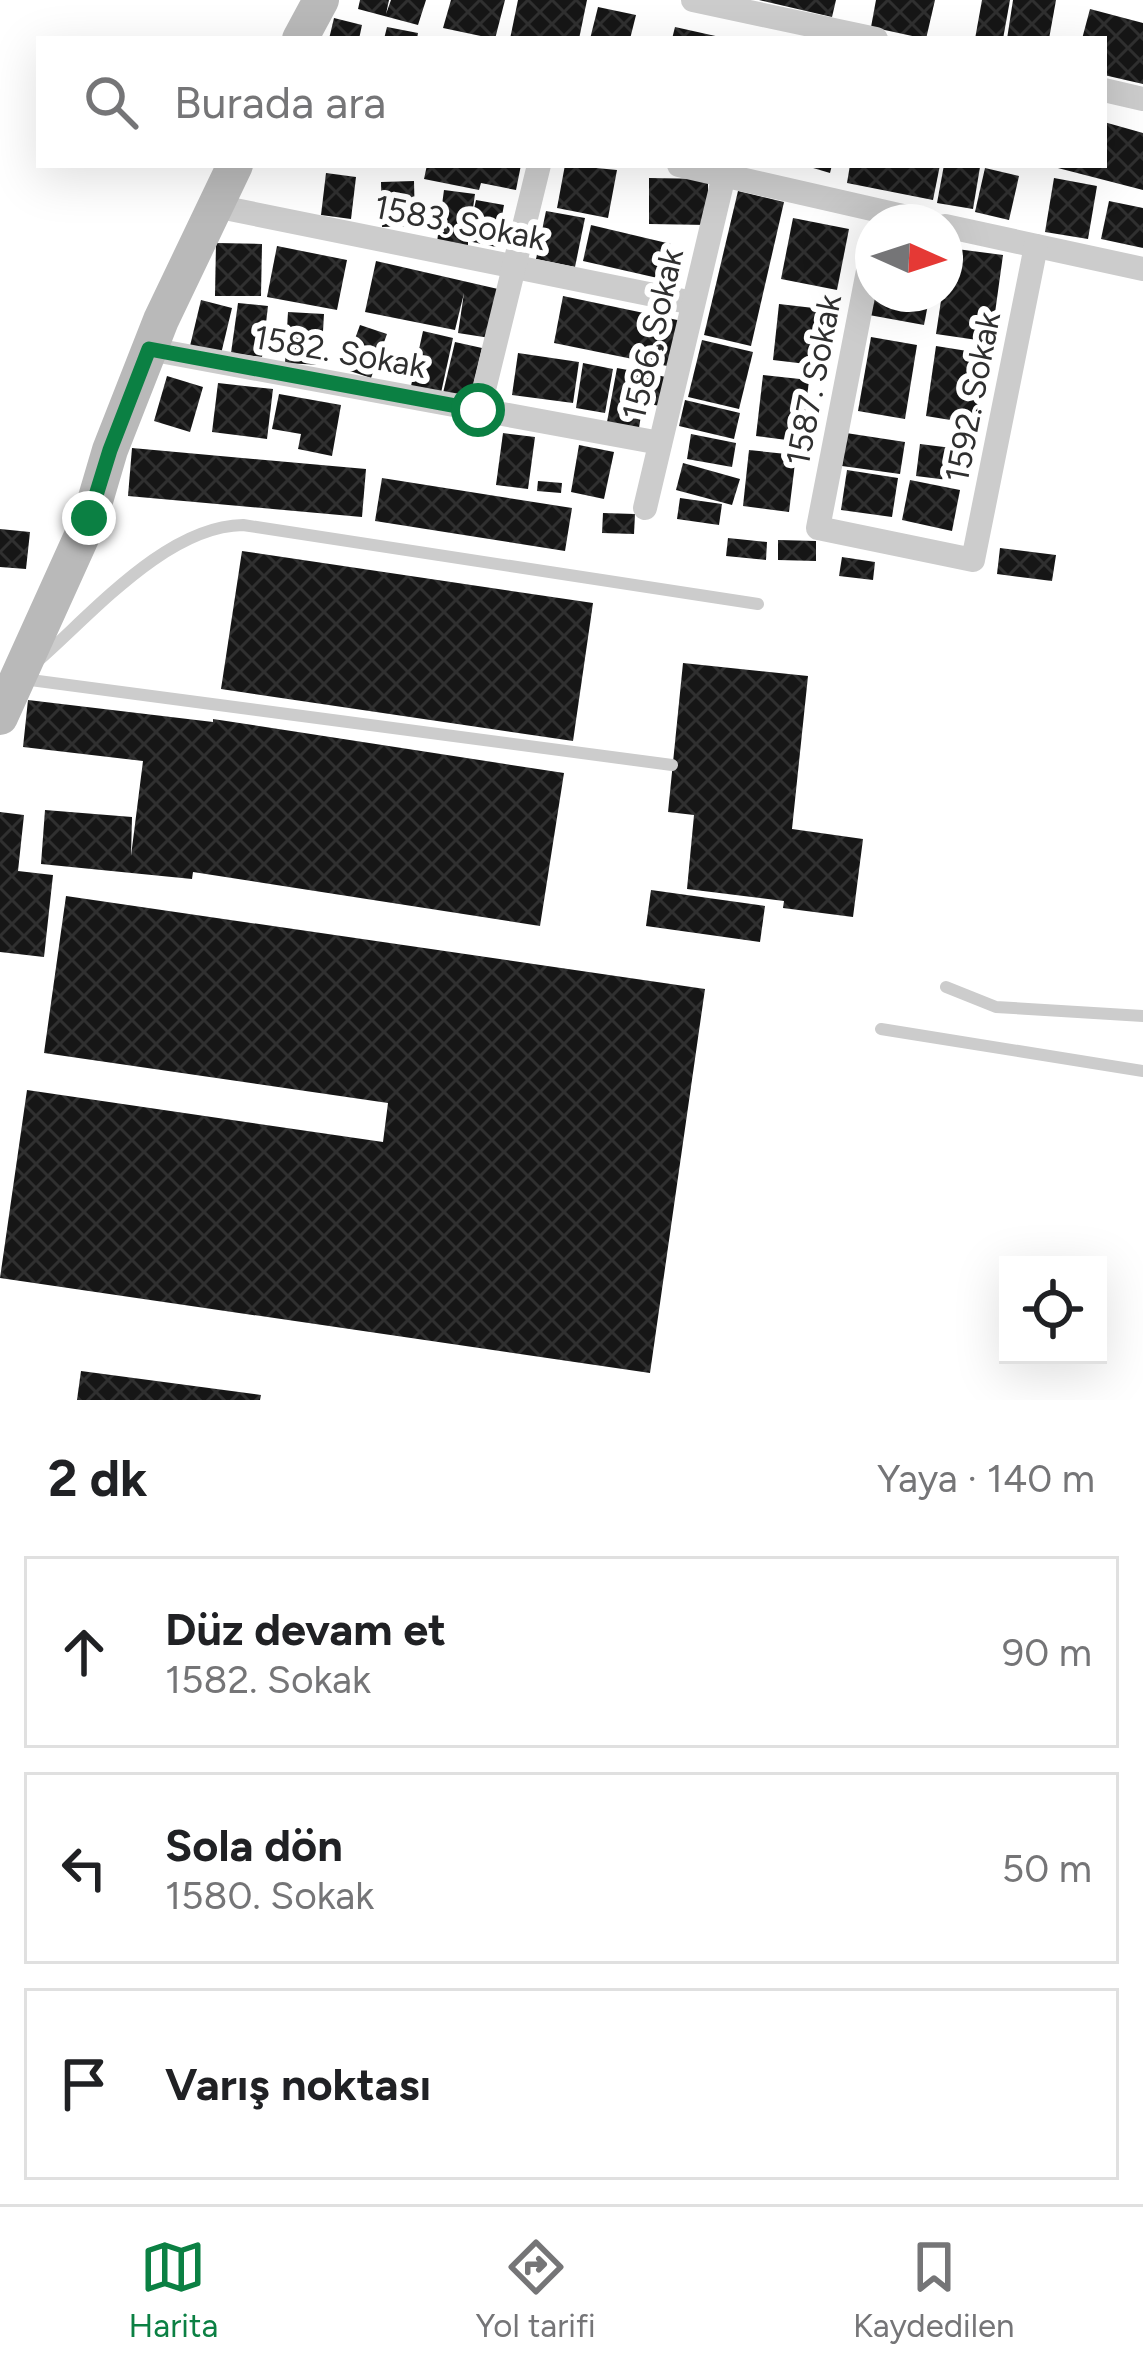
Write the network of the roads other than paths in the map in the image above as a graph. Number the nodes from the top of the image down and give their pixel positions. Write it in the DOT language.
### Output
graph roads {
  1 [pos="321,0"];
  2 [pos="693,0"];
  3 [pos="302,36"];
  4 [pos="862,36"];
  5 [pos="1107,91"];
  6 [pos="1143,99"];
  7 [pos="233,168"];
  8 [pos="538,168"];
  9 [pos="692,168"];
  10 [pos="724,175"];
  11 [pos="214,206"];
  12 [pos="855,210"];
  13 [pos="963,230"];
  14 [pos="1036,246"];
  15 [pos="514,266"];
  16 [pos="1143,269"];
  17 [pos="693,303"];
  18 [pos="860,312"];
  19 [pos="149,349"];
  20 [pos="478,410"];
  21 [pos="660,443"];
  22 [pos="645,508"];
  23 [pos="974,560"];
  24 [pos="758,604"];
  25 [pos="18,679"];
  26 [pos="0,717"];
  27 [pos="672,765"];
  28 [pos="946,987"];
  29 [pos="1143,1016"];
  30 [pos="881,1029"];
  31 [pos="1143,1071"];
  1 -- 3 [label="street"];
  2 -- 4 [label="street"];
  5 -- 6 [label="street"];
  7 -- 11 [label="street"];
  8 -- 15 [label="street"];
  9 -- 10 [label="street"];
  10 -- 12 [label="street"];
  10 -- 17 [label="street, 1586. Sokak"];
  11 -- 15 [label="street, 1583. Sokak"];
  11 -- 19 [label="street"];
  13 -- 14 [label="street"];
  14 -- 16 [label="street"];
  14 -- 23 [label="street, 1592. Sokak"];
  15 -- 17 [label="street, 1583. Sokak"];
  15 -- 20 [label="street"];
  17 -- 21 [label="street, 1586. Sokak"];
  18 -- 23 [label="street, 1587. Sokak"];
  19 -- 20 [label="street, 1582. Sokak"];
  19 -- 25 [label="street"];
  20 -- 21 [label="street, 1582. Sokak"];
  21 -- 22 [label="street, 1586. Sokak"];
  24 -- 25 [label="lane"];
  25 -- 26 [label="street"];
  25 -- 27 [label="lane"];
  28 -- 29 [label="lane"];
  30 -- 31 [label="lane"];
}
